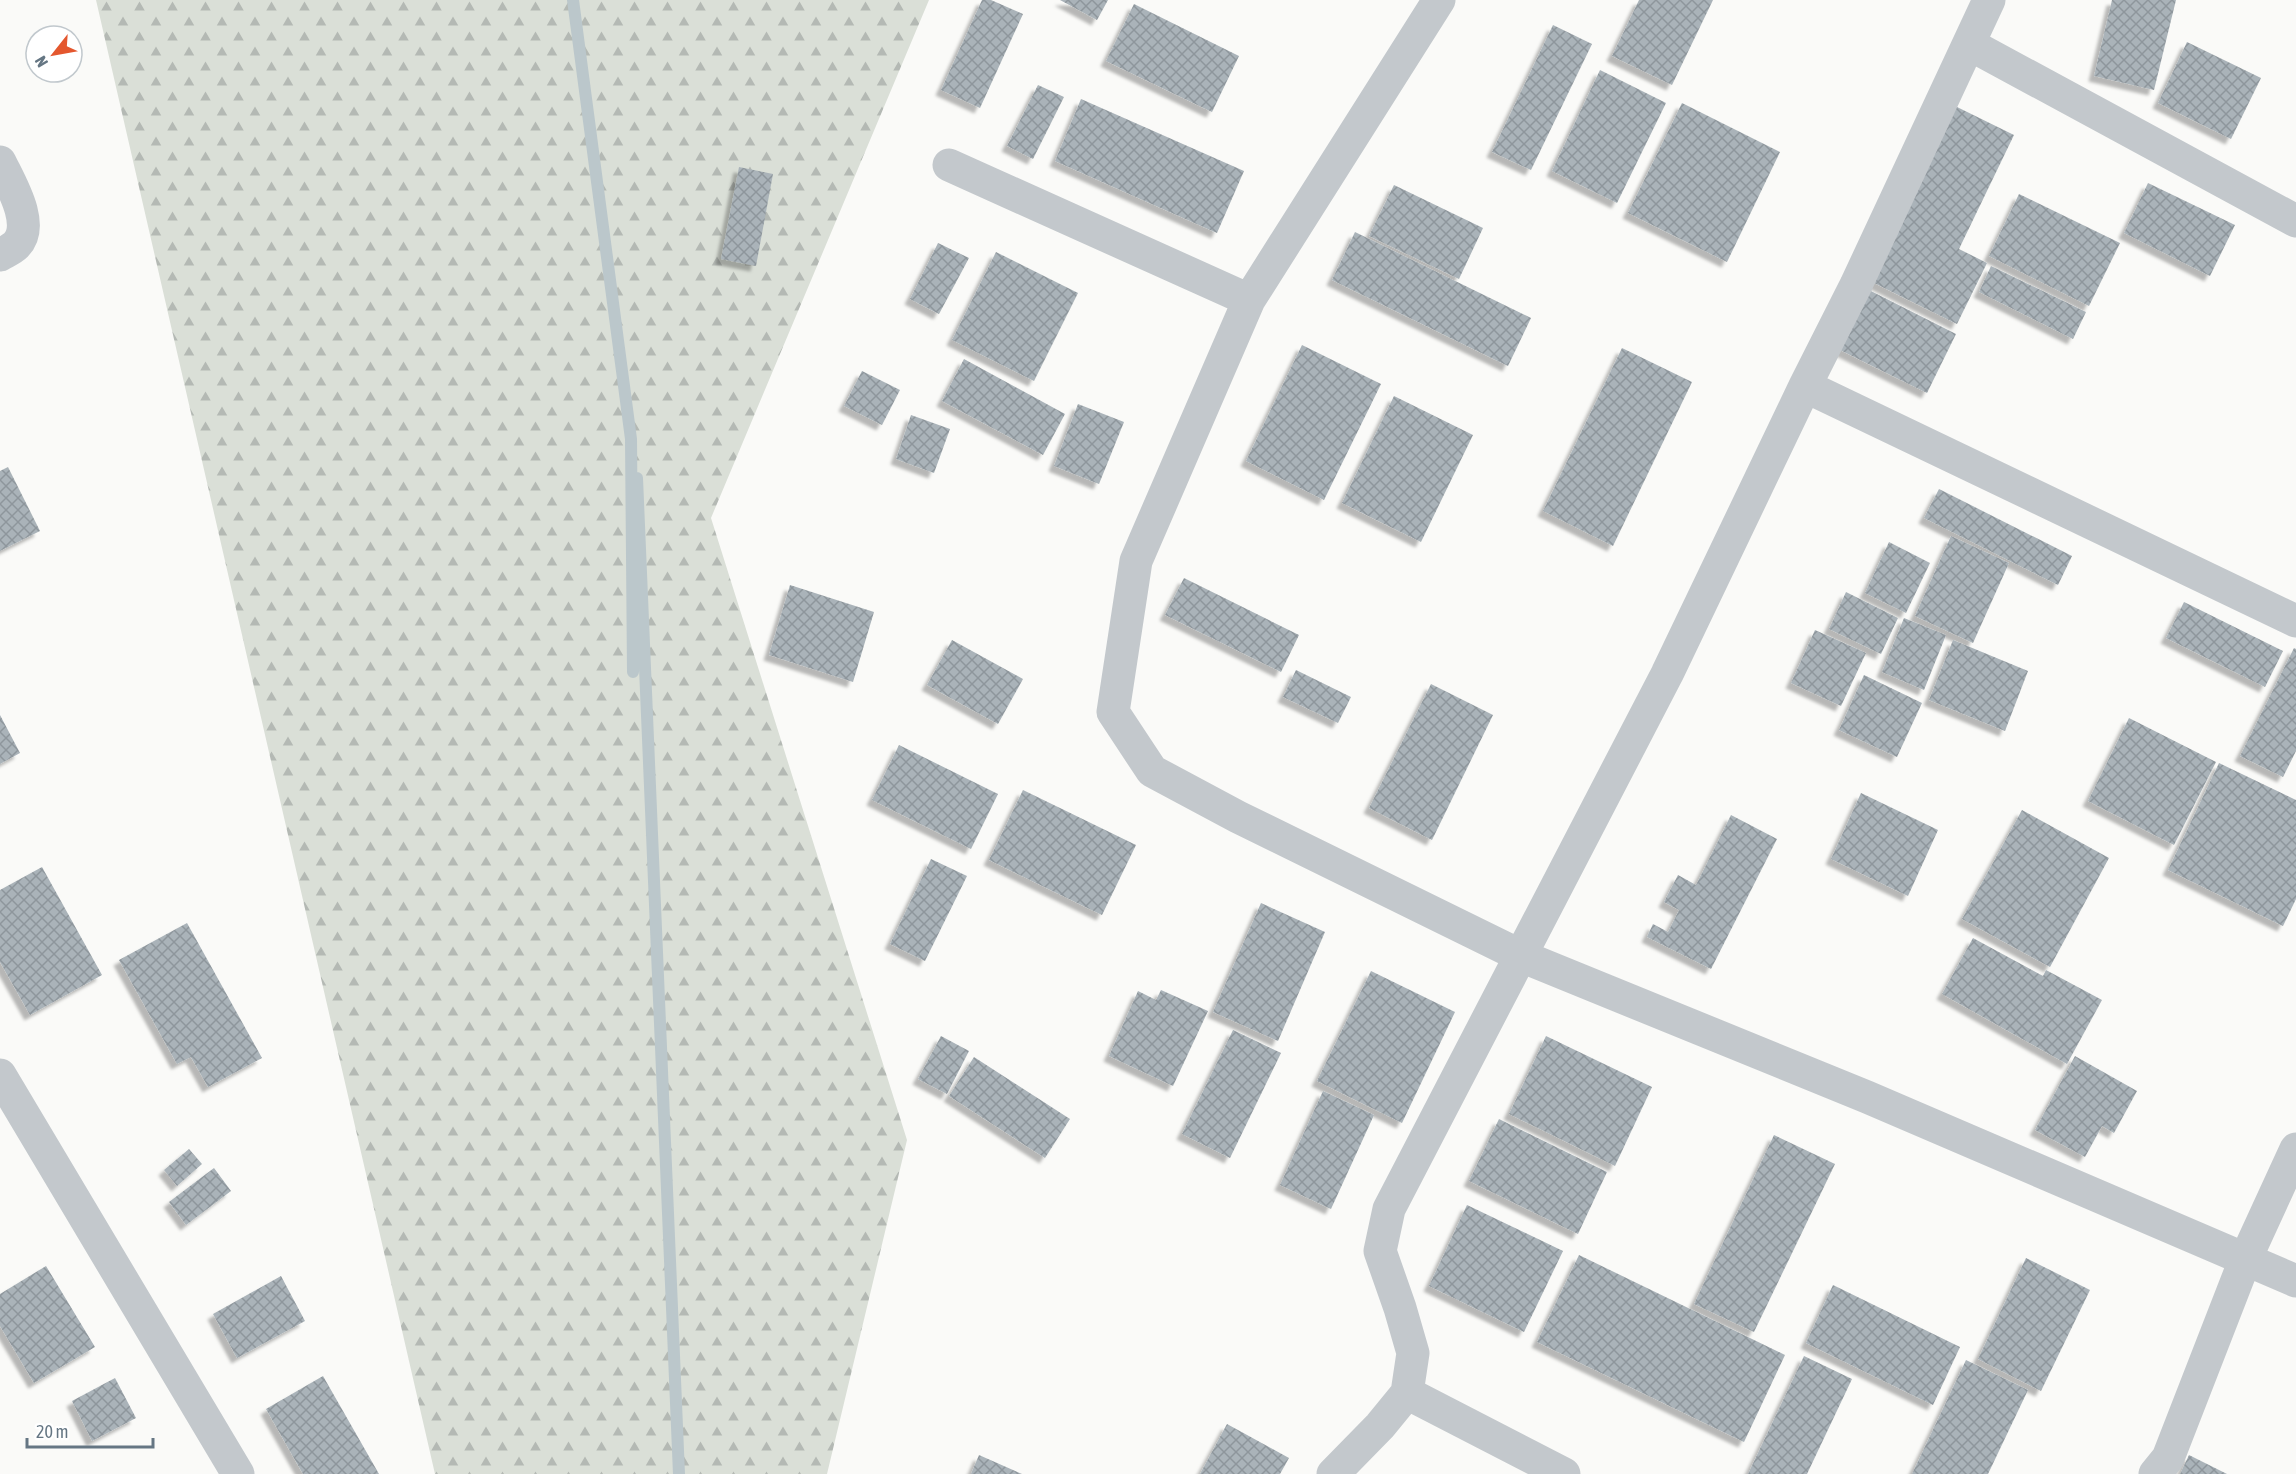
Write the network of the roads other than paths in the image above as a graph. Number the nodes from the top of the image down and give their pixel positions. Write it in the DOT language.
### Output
graph roads {
  1 [pos="1439,0"];
  2 [pos="1989,0"];
  3 [pos="1969,44"];
  4 [pos="0,162"];
  5 [pos="950,165"];
  6 [pos="2296,221"];
  7 [pos="0,255"];
  8 [pos="1249,300"];
  9 [pos="1805,386"];
  10 [pos="2296,621"];
  11 [pos="1521,956"];
  12 [pos="0,1075"];
  13 [pos="2296,1149"];
  14 [pos="2245,1260"];
  15 [pos="2296,1281"];
  16 [pos="1407,1393"];
  17 [pos="238,1474"];
  18 [pos="1333,1474"];
  19 [pos="1564,1474"];
  20 [pos="2155,1474"];
  1 -- 8 [label="street"];
  2 -- 3 [label="street"];
  3 -- 6 [label="street"];
  3 -- 9 [label="street"];
  4 -- 7 [label="street"];
  5 -- 8 [label="street"];
  8 -- 11 [label="street"];
  9 -- 10 [label="street"];
  9 -- 11 [label="street"];
  11 -- 14 [label="street"];
  11 -- 16 [label="street"];
  12 -- 17 [label="street"];
  13 -- 14 [label="street"];
  14 -- 15 [label="street"];
  14 -- 20 [label="street"];
  16 -- 18 [label="street"];
  16 -- 19 [label="street"];
}
